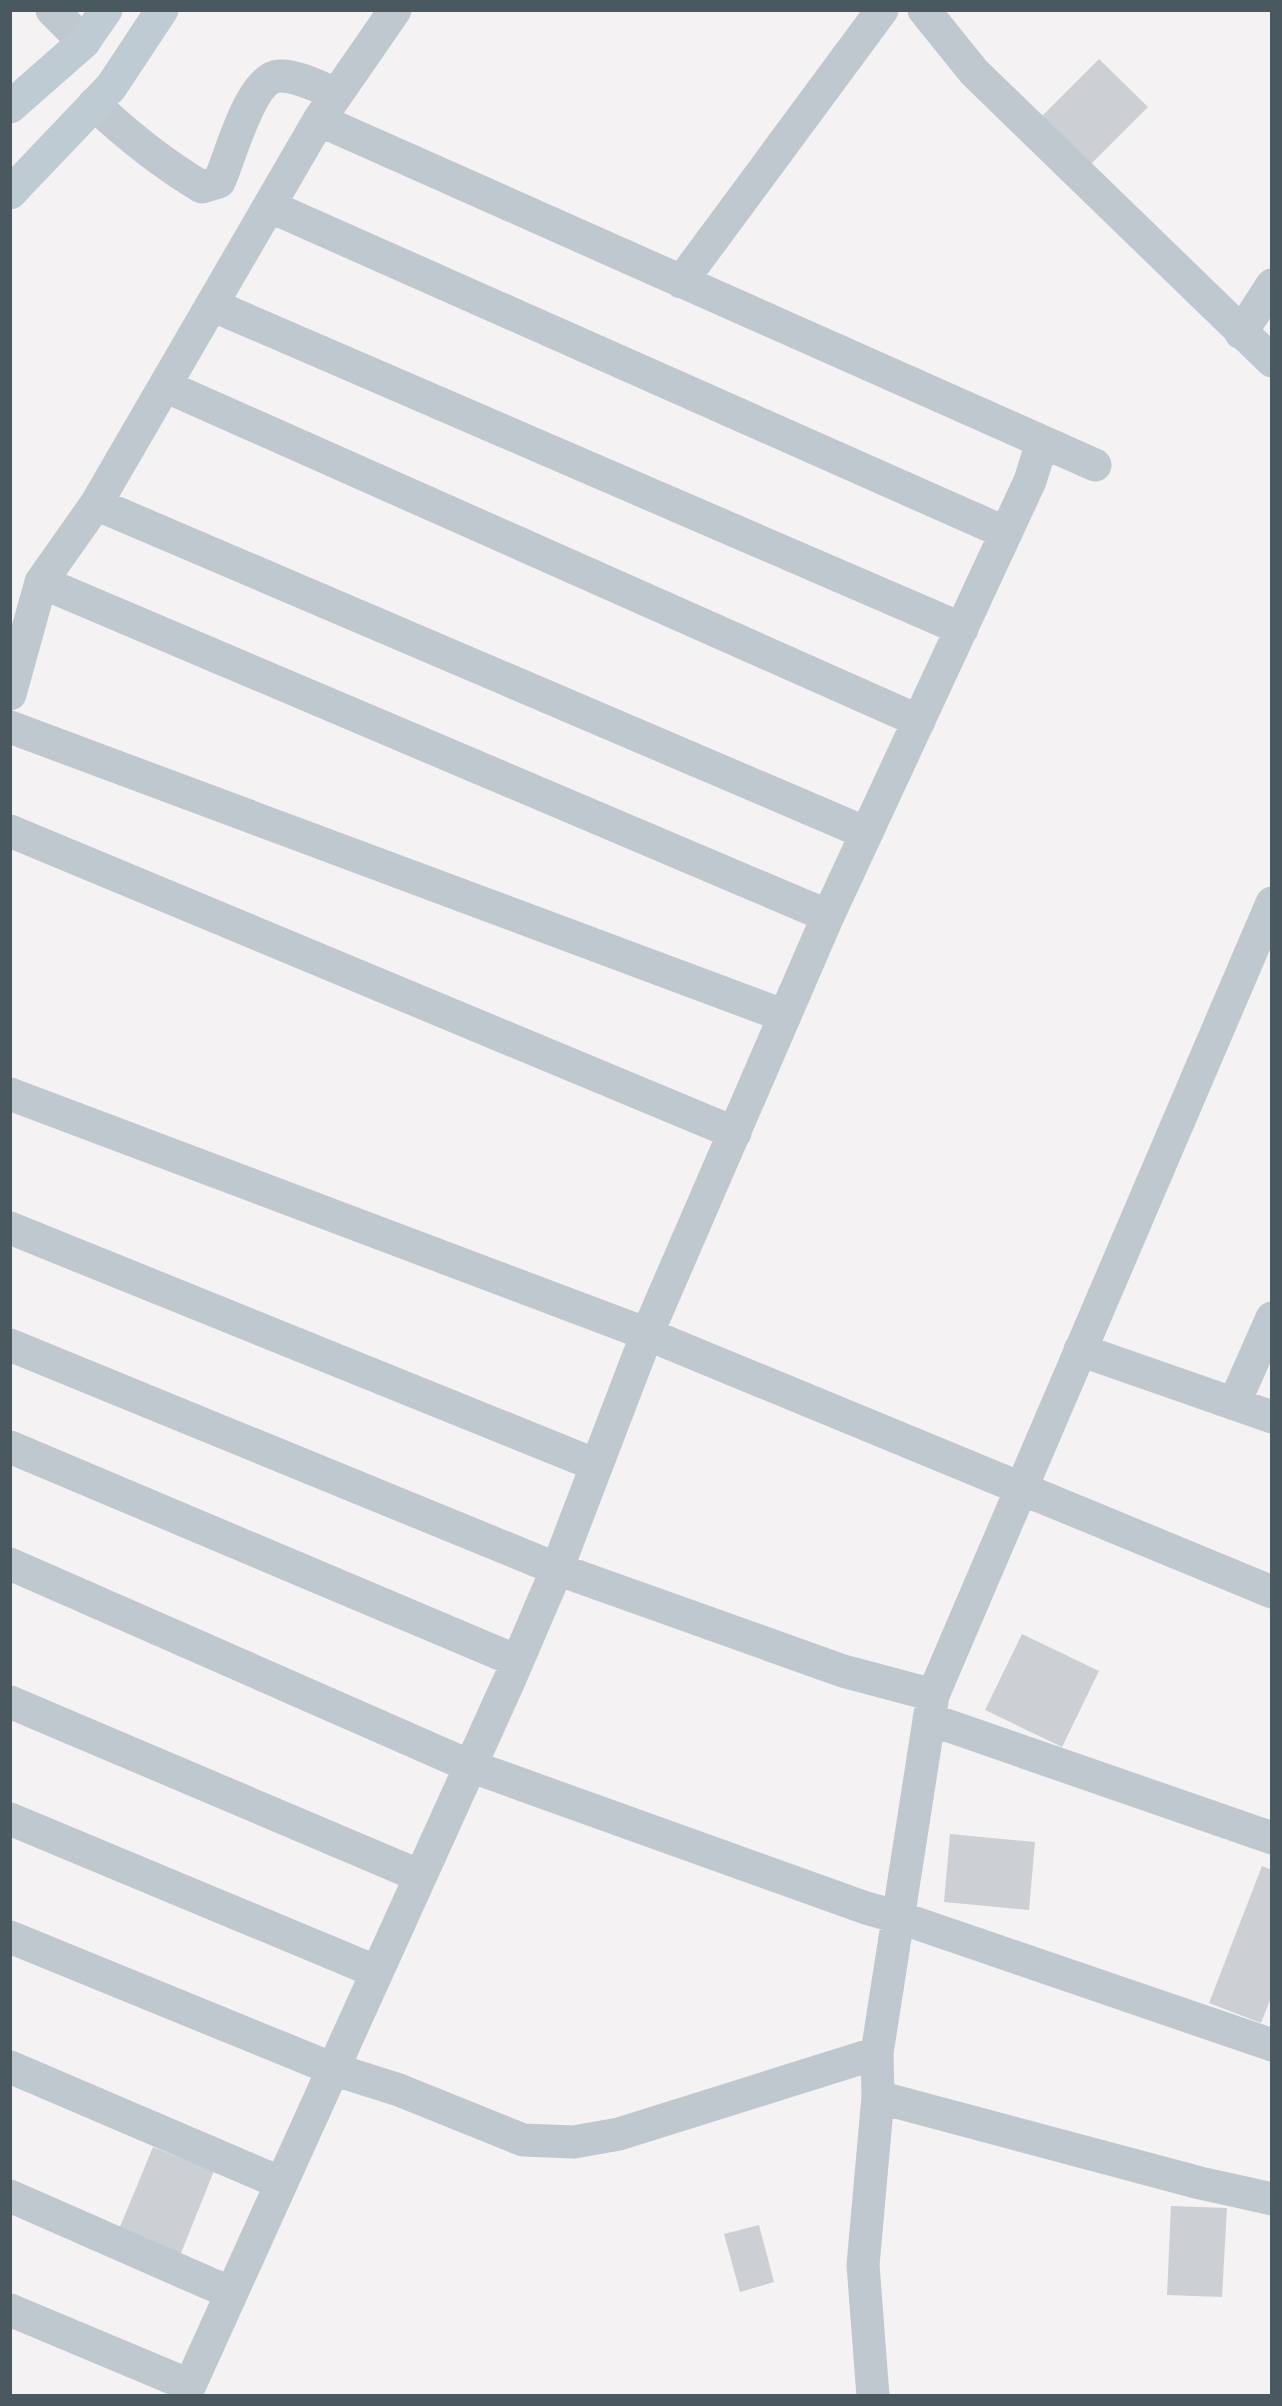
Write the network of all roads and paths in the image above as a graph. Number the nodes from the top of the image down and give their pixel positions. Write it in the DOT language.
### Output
graph roads {
  1 [pos="52,10"];
  2 [pos="106,10"];
  3 [pos="162,10"];
  4 [pos="395,10"];
  5 [pos="882,10"];
  6 [pos="924,10"];
  7 [pos="84,42"];
  8 [pos="94,104"];
  9 [pos="10,107"];
  10 [pos="328,107"];
  11 [pos="10,193"];
  12 [pos="269,206"];
  13 [pos="681,282"];
  14 [pos="1272,285"];
  15 [pos="212,305"];
  16 [pos="1241,333"];
  17 [pos="1272,361"];
  18 [pos="165,386"];
  19 [pos="1042,442"];
  20 [pos="1095,465"];
  21 [pos="96,504"];
  22 [pos="1006,533"];
  23 [pos="41,582"];
  24 [pos="962,629"];
  25 [pos="10,694"];
  26 [pos="919,721"];
  27 [pos="10,727"];
  28 [pos="10,831"];
  29 [pos="867,833"];
  30 [pos="1272,903"];
  31 [pos="828,916"];
  32 [pos="785,1016"];
  33 [pos="10,1094"];
  34 [pos="735,1133"];
  35 [pos="10,1228"];
  36 [pos="1272,1318"];
  37 [pos="647,1334"];
  38 [pos="10,1345"];
  39 [pos="1080,1350"];
  40 [pos="1234,1404"];
  41 [pos="1272,1417"];
  42 [pos="10,1447"];
  43 [pos="596,1465"];
  44 [pos="1021,1488"];
  45 [pos="10,1564"];
  46 [pos="557,1569"];
  47 [pos="1272,1592"];
  48 [pos="516,1661"];
  49 [pos="10,1702"];
  50 [pos="931,1707"];
  51 [pos="470,1766"];
  52 [pos="10,1819"];
  53 [pos="1272,1838"];
  54 [pos="420,1876"];
  55 [pos="898,1917"];
  56 [pos="10,1937"];
  57 [pos="377,1972"];
  58 [pos="1272,2045"];
  59 [pos="877,2053"];
  60 [pos="10,2067"];
  61 [pos="333,2069"];
  62 [pos="878,2097"];
  63 [pos="280,2183"];
  64 [pos="10,2196"];
  65 [pos="1272,2199"];
  66 [pos="231,2293"];
  67 [pos="10,2310"];
  68 [pos="187,2390"];
  69 [pos="873,2396"];
  1 -- 7 [label="street"];
  2 -- 7 [label="main road"];
  3 -- 8 [label="main road"];
  4 -- 10 [label="street"];
  5 -- 13 [label="street"];
  6 -- 16 [label="street"];
  7 -- 9 [label="main road"];
  8 -- 10 [label="street"];
  8 -- 11 [label="main road"];
  10 -- 12 [label="street"];
  10 -- 13 [label="street"];
  12 -- 15 [label="street"];
  12 -- 22 [label="street"];
  13 -- 19 [label="street"];
  14 -- 16 [label="street"];
  15 -- 18 [label="street"];
  15 -- 24 [label="street"];
  16 -- 17 [label="street"];
  18 -- 21 [label="street"];
  18 -- 26 [label="street"];
  19 -- 20 [label="street"];
  19 -- 22 [label="street"];
  21 -- 23 [label="street"];
  21 -- 29 [label="street"];
  22 -- 24 [label="street"];
  23 -- 25 [label="street"];
  23 -- 31 [label="street"];
  24 -- 26 [label="street"];
  26 -- 29 [label="street"];
  27 -- 32 [label="street"];
  28 -- 34 [label="street"];
  29 -- 31 [label="street"];
  30 -- 39 [label="street"];
  31 -- 32 [label="street"];
  32 -- 34 [label="street"];
  33 -- 37 [label="street"];
  34 -- 37 [label="street"];
  35 -- 43 [label="street"];
  36 -- 40 [label="street"];
  37 -- 43 [label="street"];
  37 -- 44 [label="street"];
  38 -- 46 [label="street"];
  39 -- 40 [label="street"];
  39 -- 44 [label="street"];
  40 -- 41 [label="street"];
  42 -- 48 [label="street"];
  43 -- 46 [label="street"];
  44 -- 47 [label="street"];
  44 -- 50 [label="street"];
  45 -- 51 [label="street"];
  46 -- 48 [label="street"];
  46 -- 50 [label="street"];
  48 -- 51 [label="street"];
  49 -- 54 [label="street"];
  50 -- 53 [label="street"];
  50 -- 55 [label="street"];
  51 -- 54 [label="street"];
  51 -- 55 [label="street"];
  52 -- 57 [label="street"];
  54 -- 57 [label="street"];
  55 -- 58 [label="street"];
  55 -- 59 [label="street"];
  56 -- 61 [label="street"];
  57 -- 61 [label="street"];
  59 -- 61 [label="street"];
  59 -- 62 [label="street"];
  60 -- 63 [label="street"];
  61 -- 63 [label="street"];
  62 -- 65 [label="street"];
  62 -- 69 [label="street"];
  63 -- 66 [label="street"];
  64 -- 66 [label="street"];
  66 -- 68 [label="street"];
  67 -- 68 [label="street"];
}
